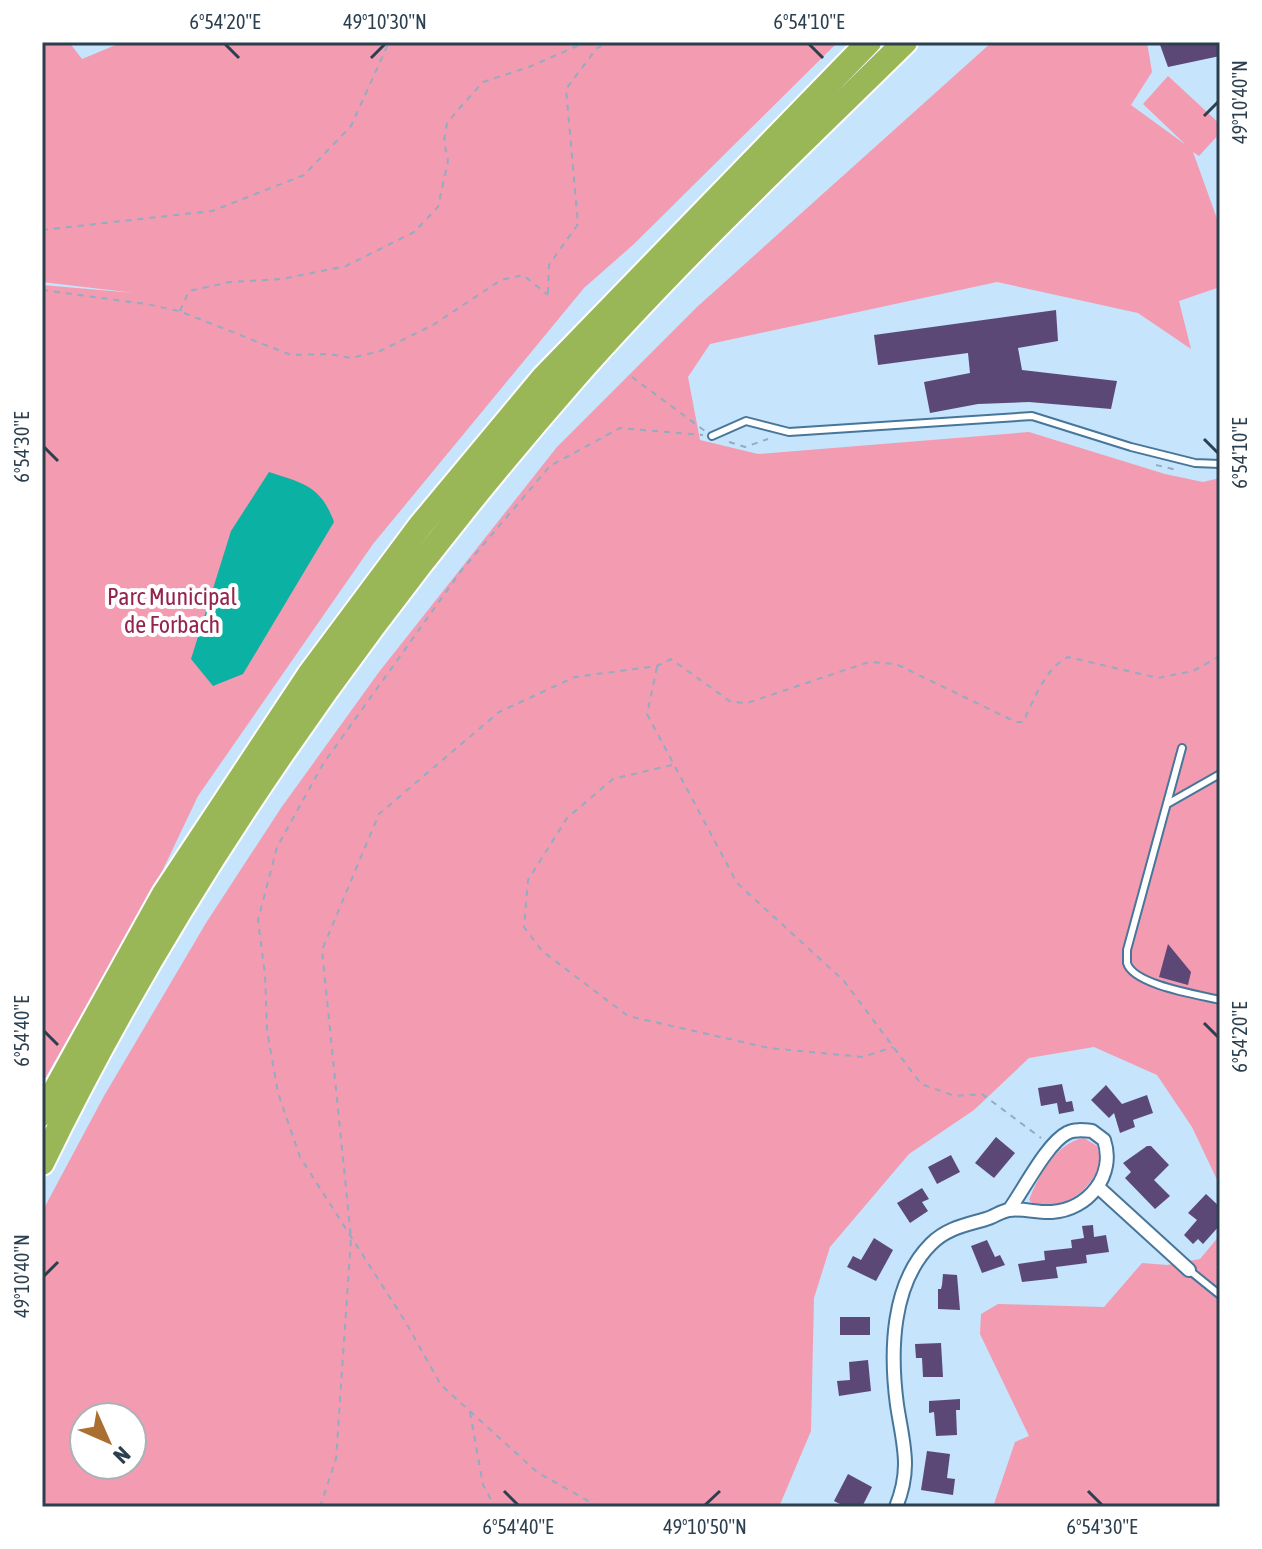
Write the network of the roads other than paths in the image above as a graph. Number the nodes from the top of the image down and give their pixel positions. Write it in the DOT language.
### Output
graph roads {
  1 [pos="869,42"];
  2 [pos="905,42"];
  3 [pos="712,436"];
  4 [pos="1220,464"];
  5 [pos="1182,748"];
  6 [pos="1220,774"];
  7 [pos="1169,803"];
  8 [pos="1220,1000"];
  9 [pos="42,1114"];
  10 [pos="42,1163"];
  11 [pos="1098,1187"];
  12 [pos="1009,1210"];
  13 [pos="1189,1270"];
  14 [pos="1220,1295"];
  15 [pos="896,1507"];
  1 -- 9 [label="highway"];
  2 -- 10 [label="highway"];
  3 -- 4 [label="lane"];
  5 -- 7 [label="lane"];
  6 -- 7 [label="lane"];
  7 -- 8 [label="lane"];
  11 -- 12 [label="street"];
  11 -- 12 [label="street"];
  11 -- 13 [label="street"];
  12 -- 15 [label="street"];
  13 -- 14 [label="lane"];
}
